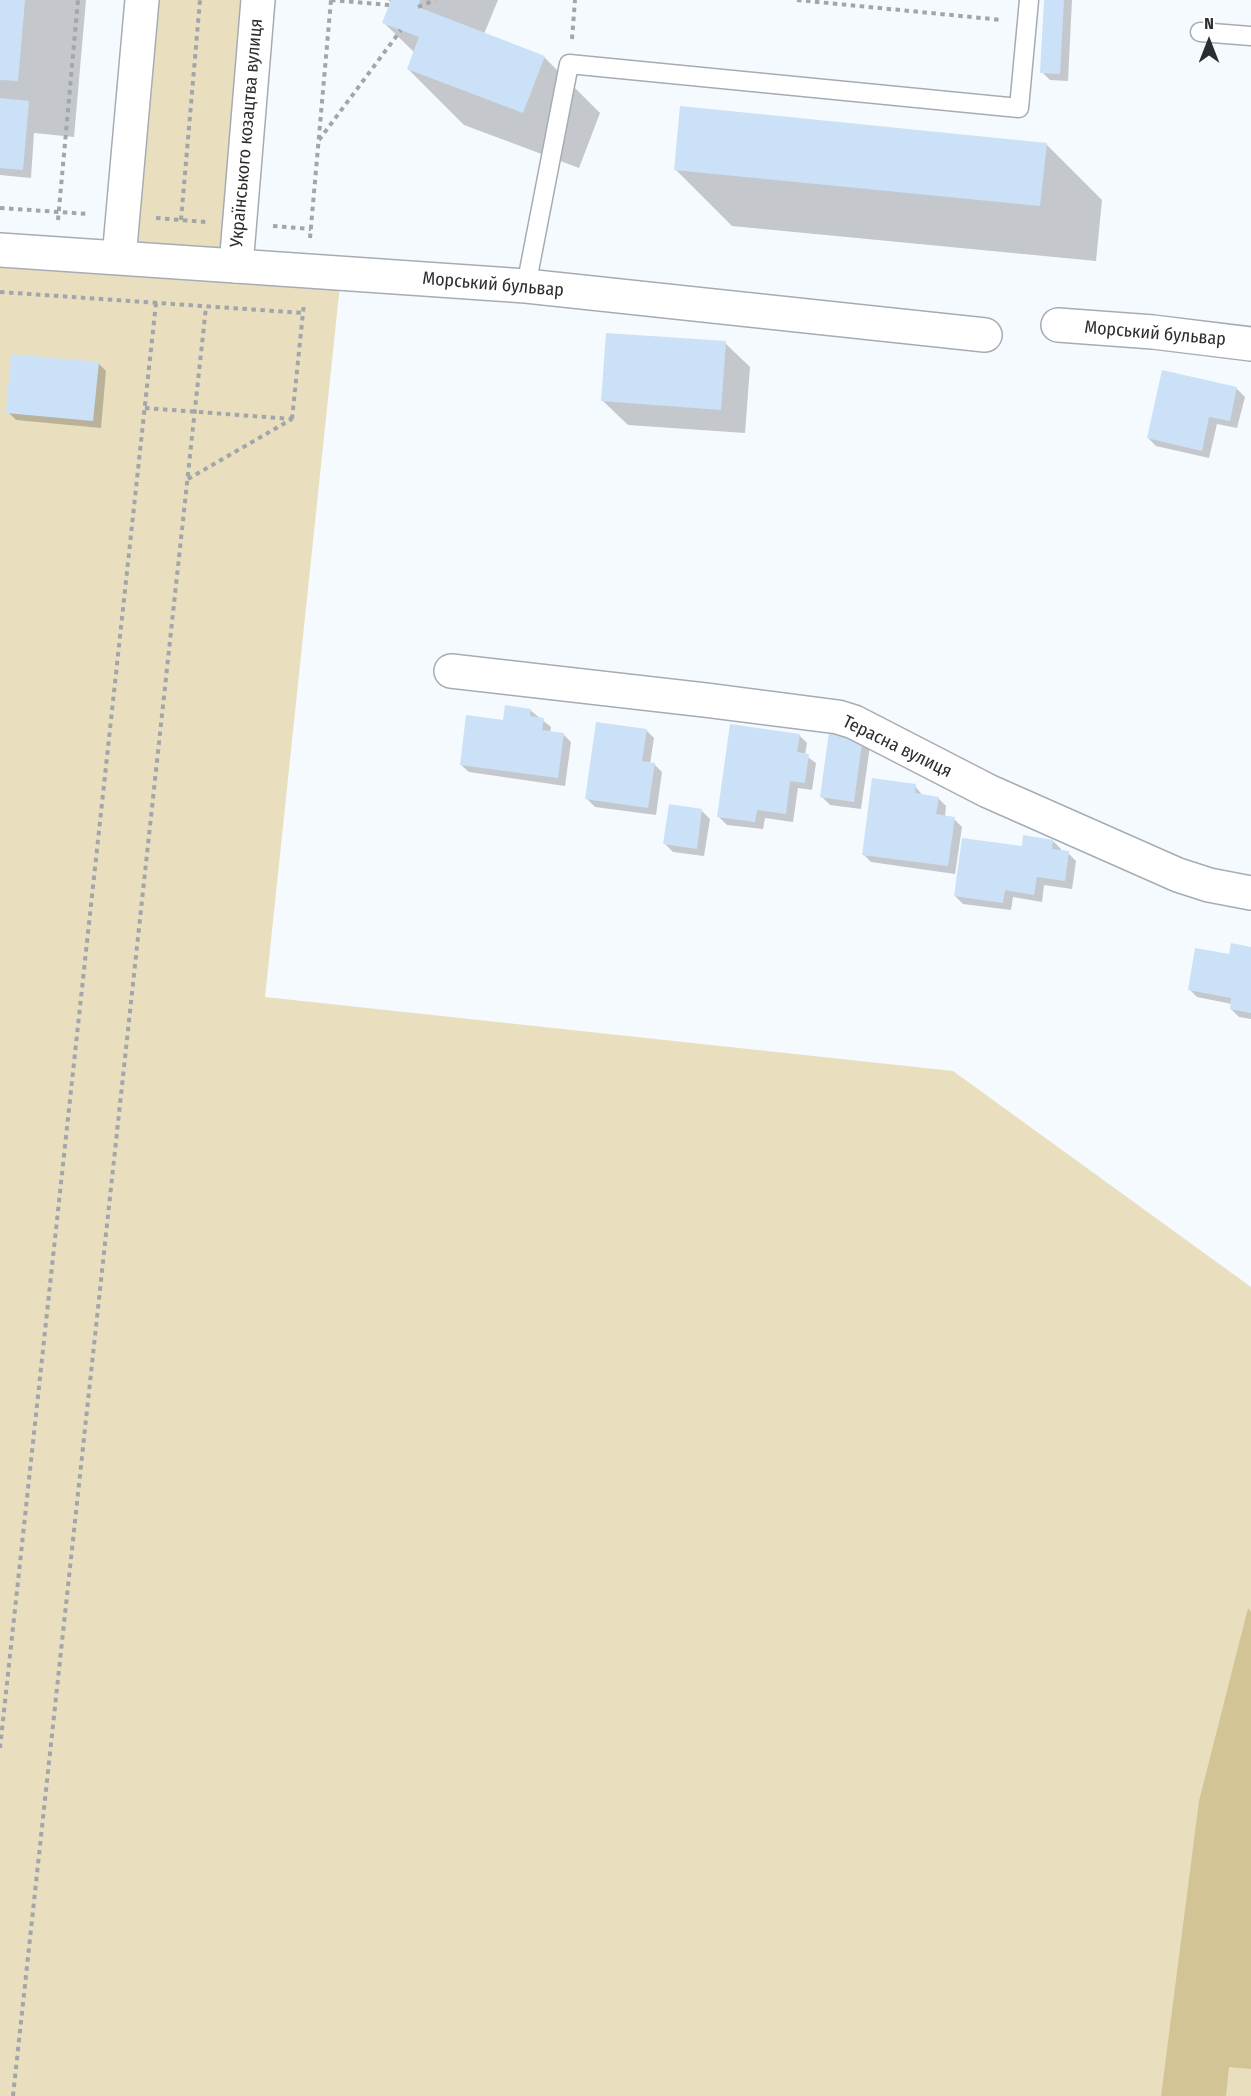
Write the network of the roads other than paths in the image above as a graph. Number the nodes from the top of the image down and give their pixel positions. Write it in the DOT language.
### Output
graph roads {
  1 [pos="142,0"];
  2 [pos="258,0"];
  3 [pos="1029,0"];
  4 [pos="1200,32"];
  5 [pos="1251,36"];
  6 [pos="0,250"];
  7 [pos="119,258"];
  8 [pos="236,266"];
  9 [pos="526,286"];
  10 [pos="1058,325"];
  11 [pos="985,335"];
  12 [pos="1251,344"];
  13 [pos="451,671"];
  14 [pos="1251,893"];
  1 -- 7 [label="street"];
  2 -- 8 [label="street, Українського козацтва вулиця"];
  3 -- 9 [label="lane"];
  4 -- 5 [label="lane"];
  6 -- 7 [label="street, Морський бульвар"];
  7 -- 8 [label="street, Морський бульвар"];
  8 -- 9 [label="street, Морський бульвар"];
  9 -- 11 [label="street, Морський бульвар"];
  10 -- 12 [label="street, Морський бульвар"];
  13 -- 14 [label="street, Терасна вулиця"];
}
